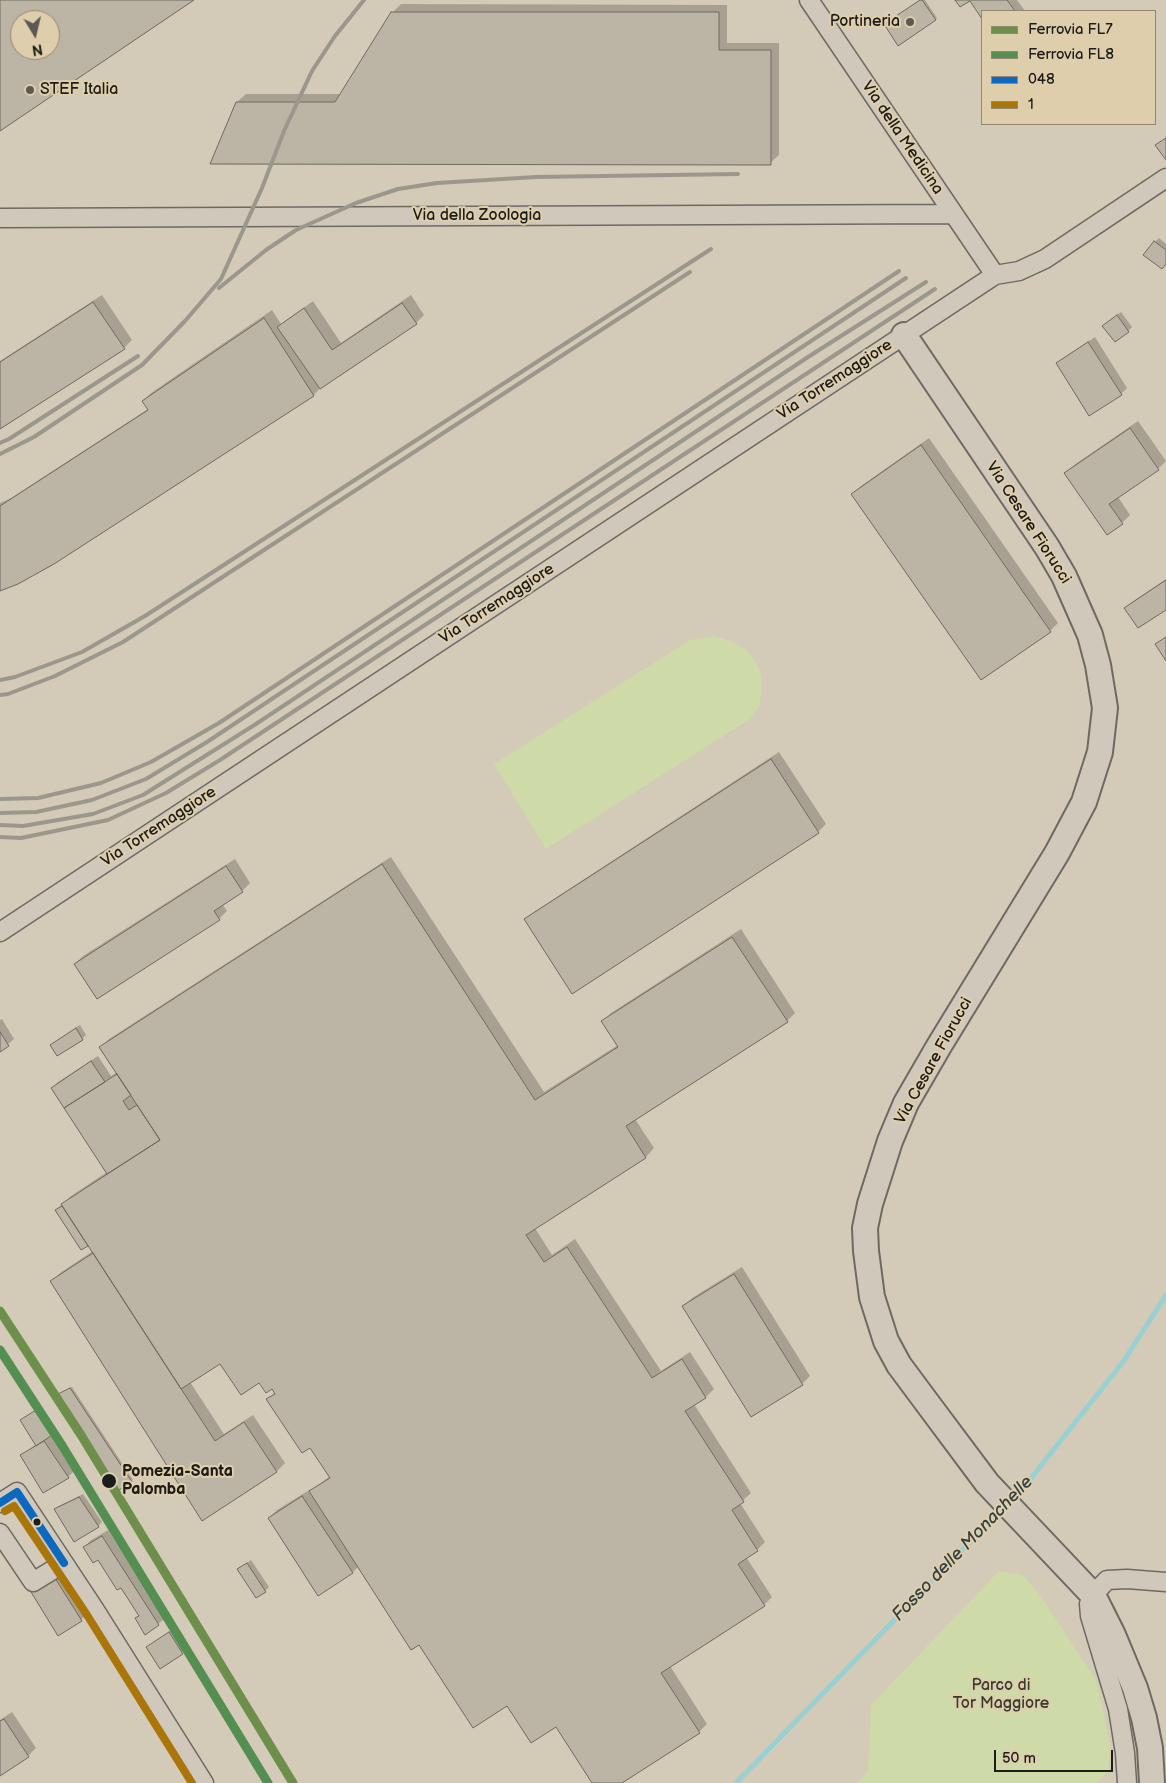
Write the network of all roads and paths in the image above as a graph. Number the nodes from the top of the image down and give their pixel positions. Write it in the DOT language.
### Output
graph roads {
  1 [pos="809,0"];
  2 [pos="1166,178"];
  3 [pos="953,214"];
  4 [pos="0,218"];
  5 [pos="995,275"];
  6 [pos="904,335"];
  7 [pos="0,932"];
  8 [pos="0,1504"];
  9 [pos="0,1533"];
  10 [pos="64,1563"];
  11 [pos="1166,1582"];
  12 [pos="1093,1595"];
  13 [pos="204,1783"];
  14 [pos="1127,1783"];
  15 [pos="1152,1783"];
  1 -- 3 [label="street, Via della Medicina"];
  2 -- 5 [label="street"];
  3 -- 4 [label="street, Via della Zoologia"];
  3 -- 5 [label="street, Via della Medicina"];
  5 -- 6 [label="street, Via Torremaggiore"];
  6 -- 7 [label="street, Via Torremaggiore"];
  6 -- 12 [label="street, Via Cesare Fiorucci"];
  8 -- 10 [label="street"];
  9 -- 10 [label="street"];
  10 -- 13 [label="street"];
  11 -- 12 [label="street"];
  12 -- 14 [label="street"];
  12 -- 15 [label="street, Via Cesare Fiorucci"];
}
